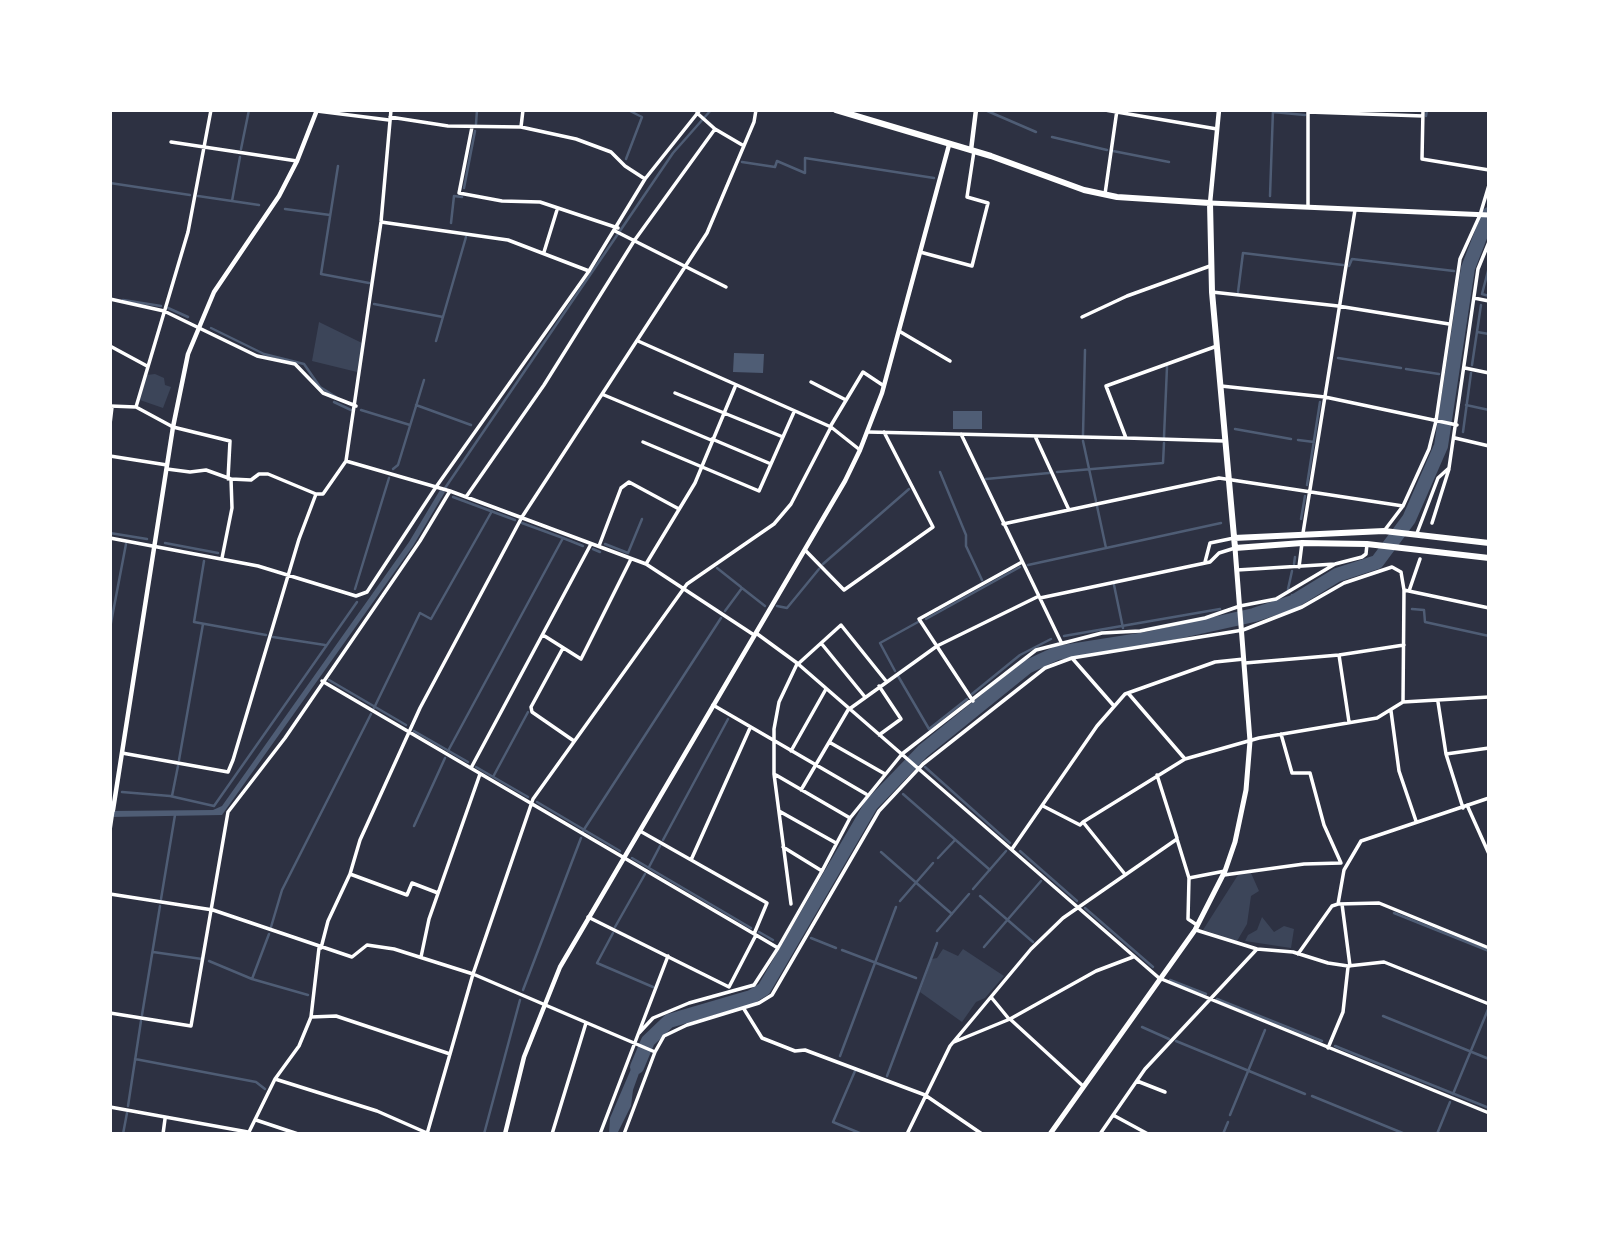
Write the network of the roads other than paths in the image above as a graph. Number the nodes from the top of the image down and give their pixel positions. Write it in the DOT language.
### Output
graph roads {
  1 [pos="211,110"];
  2 [pos="316,110"];
  3 [pos="391,110"];
  4 [pos="523,110"];
  5 [pos="756,110"];
  6 [pos="836,110"];
  7 [pos="976,110"];
  8 [pos="1105,110"];
  9 [pos="1219,110"];
  10 [pos="1423,110"];
  11 [pos="1308,111"];
  12 [pos="1117,112"];
  13 [pos="699,113"];
  14 [pos="860,114"];
  15 [pos="1423,116"];
  16 [pos="390,119"];
  17 [pos="472,127"];
  18 [pos="521,127"];
  19 [pos="1217,129"];
  20 [pos="715,130"];
  21 [pos="171,142"];
  22 [pos="948,145"];
  23 [pos="744,146"];
  24 [pos="204,147"];
  25 [pos="973,150"];
  26 [pos="298,161"];
  27 [pos="1489,170"];
  28 [pos="645,179"];
  29 [pos="1489,185"];
  30 [pos="1105,194"];
  31 [pos="1210,203"];
  32 [pos="1308,206"];
  33 [pos="1355,208"];
  34 [pos="557,210"];
  35 [pos="1483,215"];
  36 [pos="381,222"];
  37 [pos="617,230"];
  38 [pos="634,241"];
  39 [pos="1489,242"];
  40 [pos="544,252"];
  41 [pos="920,252"];
  42 [pos="1211,266"];
  43 [pos="686,267"];
  44 [pos="589,271"];
  45 [pos="726,287"];
  46 [pos="1212,292"];
  47 [pos="1474,298"];
  48 [pos="110,299"];
  49 [pos="1489,301"];
  50 [pos="1338,306"];
  51 [pos="164,311"];
  52 [pos="1082,317"];
  53 [pos="1449,324"];
  54 [pos="198,328"];
  55 [pos="899,331"];
  56 [pos="638,341"];
  57 [pos="1218,345"];
  58 [pos="110,346"];
  59 [pos="950,361"];
  60 [pos="147,366"];
  61 [pos="1465,368"];
  62 [pos="1489,373"];
  63 [pos="811,382"];
  64 [pos="884,386"];
  65 [pos="1221,386"];
  66 [pos="736,387"];
  67 [pos="675,393"];
  68 [pos="604,395"];
  69 [pos="1325,397"];
  70 [pos="846,400"];
  71 [pos="356,406"];
  72 [pos="111,407"];
  73 [pos="136,407"];
  74 [pos="794,411"];
  75 [pos="724,413"];
  76 [pos="1437,421"];
  77 [pos="110,424"];
  78 [pos="1456,425"];
  79 [pos="173,427"];
  80 [pos="831,427"];
  81 [pos="868,432"];
  82 [pos="884,432"];
  83 [pos="961,434"];
  84 [pos="1035,436"];
  85 [pos="783,437"];
  86 [pos="1126,438"];
  87 [pos="1455,438"];
  88 [pos="712,440"];
  89 [pos="1226,441"];
  90 [pos="643,442"];
  91 [pos="1489,446"];
  92 [pos="860,450"];
  93 [pos="110,456"];
  94 [pos="346,461"];
  95 [pos="771,464"];
  96 [pos="700,466"];
  97 [pos="167,467"];
  98 [pos="1449,468"];
  99 [pos="230,479"];
  100 [pos="1229,479"];
  101 [pos="438,488"];
  102 [pos="449,491"];
  103 [pos="1309,491"];
  104 [pos="316,494"];
  105 [pos="466,497"];
  106 [pos="1403,506"];
  107 [pos="679,509"];
  108 [pos="1069,510"];
  109 [pos="522,517"];
  110 [pos="1432,523"];
  111 [pos="1003,524"];
  112 [pos="1386,531"];
  113 [pos="1303,533"];
  114 [pos="1414,533"];
  115 [pos="110,538"];
  116 [pos="1234,538"];
  117 [pos="1489,543"];
  118 [pos="591,544"];
  119 [pos="1302,544"];
  120 [pos="1367,544"];
  121 [pos="155,546"];
  122 [pos="599,546"];
  123 [pos="1235,548"];
  124 [pos="805,550"];
  125 [pos="222,558"];
  126 [pos="1489,558"];
  127 [pos="631,559"];
  128 [pos="1420,559"];
  129 [pos="1022,562"];
  130 [pos="1205,562"];
  131 [pos="646,564"];
  132 [pos="1335,565"];
  133 [pos="1299,567"];
  134 [pos="1237,570"];
  135 [pos="290,577"];
  136 [pos="683,588"];
  137 [pos="1407,590"];
  138 [pos="1040,597"];
  139 [pos="1240,607"];
  140 [pos="1489,608"];
  141 [pos="1242,629"];
  142 [pos="755,634"];
  143 [pos="542,635"];
  144 [pos="1061,642"];
  145 [pos="821,643"];
  146 [pos="1404,645"];
  147 [pos="937,646"];
  148 [pos="563,648"];
  149 [pos="1339,655"];
  150 [pos="1072,658"];
  151 [pos="1245,661"];
  152 [pos="798,663"];
  153 [pos="322,681"];
  154 [pos="886,681"];
  155 [pos="879,686"];
  156 [pos="826,690"];
  157 [pos="1128,693"];
  158 [pos="864,697"];
  159 [pos="1489,697"];
  160 [pos="973,701"];
  161 [pos="1403,702"];
  162 [pos="1438,702"];
  163 [pos="713,705"];
  164 [pos="1114,706"];
  165 [pos="848,710"];
  166 [pos="1391,711"];
  167 [pos="1349,722"];
  168 [pos="751,727"];
  169 [pos="410,733"];
  170 [pos="1281,734"];
  171 [pos="879,735"];
  172 [pos="574,741"];
  173 [pos="775,741"];
  174 [pos="1250,741"];
  175 [pos="829,742"];
  176 [pos="1489,748"];
  177 [pos="791,751"];
  178 [pos="122,752"];
  179 [pos="1446,754"];
  180 [pos="903,755"];
  181 [pos="1185,759"];
  182 [pos="816,765"];
  183 [pos="917,767"];
  184 [pos="471,768"];
  185 [pos="480,774"];
  186 [pos="774,774"];
  187 [pos="886,775"];
  188 [pos="1157,775"];
  189 [pos="801,790"];
  190 [pos="866,794"];
  191 [pos="1489,798"];
  192 [pos="531,804"];
  193 [pos="1043,806"];
  194 [pos="1465,807"];
  195 [pos="112,809"];
  196 [pos="779,811"];
  197 [pos="850,818"];
  198 [pos="1083,822"];
  199 [pos="1416,822"];
  200 [pos="110,830"];
  201 [pos="640,831"];
  202 [pos="1177,839"];
  203 [pos="836,844"];
  204 [pos="783,847"];
  205 [pos="1012,849"];
  206 [pos="1489,855"];
  207 [pos="623,858"];
  208 [pos="691,860"];
  209 [pos="1344,863"];
  210 [pos="822,871"];
  211 [pos="1124,873"];
  212 [pos="1224,873"];
  213 [pos="350,874"];
  214 [pos="1189,878"];
  215 [pos="438,893"];
  216 [pos="110,894"];
  217 [pos="791,904"];
  218 [pos="1340,904"];
  219 [pos="1078,908"];
  220 [pos="212,910"];
  221 [pos="588,917"];
  222 [pos="1196,927"];
  223 [pos="755,934"];
  224 [pos="320,948"];
  225 [pos="778,948"];
  226 [pos="1489,948"];
  227 [pos="1257,949"];
  228 [pos="1298,954"];
  229 [pos="668,956"];
  230 [pos="421,957"];
  231 [pos="1133,957"];
  232 [pos="1349,966"];
  233 [pos="473,974"];
  234 [pos="1159,978"];
  235 [pos="731,989"];
  236 [pos="991,997"];
  237 [pos="1209,1000"];
  238 [pos="543,1004"];
  239 [pos="1489,1004"];
  240 [pos="744,1009"];
  241 [pos="110,1013"];
  242 [pos="311,1017"];
  243 [pos="1009,1019"];
  244 [pos="586,1023"];
  245 [pos="637,1034"];
  246 [pos="952,1043"];
  247 [pos="635,1044"];
  248 [pos="1328,1048"];
  249 [pos="653,1051"];
  250 [pos="450,1055"];
  251 [pos="275,1079"];
  252 [pos="1137,1081"];
  253 [pos="1083,1087"];
  254 [pos="1165,1092"];
  255 [pos="925,1095"];
  256 [pos="110,1107"];
  257 [pos="1489,1113"];
  258 [pos="1113,1115"];
  259 [pos="165,1119"];
  260 [pos="256,1120"];
  261 [pos="248,1133"];
  262 [pos="163,1134"];
  263 [pos="298,1134"];
  264 [pos="427,1134"];
  265 [pos="505,1134"];
  266 [pos="552,1134"];
  267 [pos="600,1134"];
  268 [pos="624,1134"];
  269 [pos="907,1134"];
  270 [pos="982,1134"];
  271 [pos="1049,1134"];
  272 [pos="1100,1134"];
  273 [pos="1148,1134"];
  1 -- 24 [label="street"];
  2 -- 16 [label="street"];
  2 -- 26 [label="street"];
  3 -- 16 [label="street"];
  4 -- 18 [label="street"];
  5 -- 23 [label="street"];
  6 -- 14 [label="main road"];
  7 -- 25 [label="street"];
  8 -- 12 [label="street"];
  9 -- 19 [label="street"];
  10 -- 15 [label="street"];
  11 -- 15 [label="street"];
  11 -- 32 [label="street"];
  12 -- 19 [label="street"];
  12 -- 30 [label="street"];
  13 -- 20 [label="street"];
  13 -- 28 [label="street"];
  14 -- 22 [label="main road"];
  15 -- 27 [label="street"];
  16 -- 17 [label="street"];
  16 -- 36 [label="street"];
  17 -- 18 [label="street"];
  17 -- 34 [label="street"];
  18 -- 28 [label="street"];
  19 -- 31 [label="street"];
  20 -- 23 [label="street"];
  20 -- 38 [label="street"];
  21 -- 24 [label="street"];
  22 -- 25 [label="main road"];
  22 -- 41 [label="street"];
  23 -- 43 [label="street"];
  24 -- 26 [label="street"];
  24 -- 51 [label="street"];
  25 -- 30 [label="main road"];
  25 -- 41 [label="street"];
  26 -- 54 [label="street"];
  28 -- 37 [label="street"];
  29 -- 35 [label="street"];
  30 -- 31 [label="main road"];
  31 -- 32 [label="main road"];
  31 -- 42 [label="main road"];
  32 -- 33 [label="main road"];
  33 -- 35 [label="main road"];
  33 -- 50 [label="street"];
  34 -- 37 [label="street"];
  34 -- 40 [label="street"];
  35 -- 53 [label="street"];
  36 -- 40 [label="street"];
  36 -- 71 [label="street"];
  37 -- 38 [label="street"];
  37 -- 44 [label="street"];
  38 -- 43 [label="street"];
  38 -- 105 [label="street"];
  39 -- 47 [label="street"];
  40 -- 44 [label="street"];
  41 -- 55 [label="street"];
  42 -- 46 [label="main road"];
  42 -- 52 [label="street"];
  43 -- 45 [label="street"];
  43 -- 56 [label="street"];
  44 -- 101 [label="street"];
  46 -- 50 [label="street"];
  46 -- 57 [label="main road"];
  47 -- 49 [label="street"];
  47 -- 61 [label="street"];
  48 -- 51 [label="street"];
  50 -- 53 [label="street"];
  50 -- 69 [label="street"];
  51 -- 54 [label="street"];
  51 -- 60 [label="street"];
  53 -- 76 [label="street"];
  54 -- 71 [label="street"];
  54 -- 79 [label="street"];
  55 -- 59 [label="street"];
  55 -- 64 [label="street"];
  56 -- 66 [label="street"];
  56 -- 68 [label="street"];
  57 -- 65 [label="main road"];
  57 -- 86 [label="street"];
  58 -- 60 [label="street"];
  60 -- 73 [label="street"];
  61 -- 62 [label="street"];
  61 -- 78 [label="street"];
  63 -- 70 [label="street"];
  64 -- 70 [label="street"];
  64 -- 81 [label="street"];
  65 -- 69 [label="street"];
  65 -- 89 [label="main road"];
  66 -- 74 [label="street"];
  66 -- 75 [label="street"];
  67 -- 75 [label="street"];
  68 -- 88 [label="street"];
  68 -- 109 [label="street"];
  69 -- 76 [label="street"];
  69 -- 103 [label="street"];
  70 -- 80 [label="street"];
  71 -- 94 [label="street"];
  72 -- 73 [label="street"];
  72 -- 77 [label="street"];
  73 -- 79 [label="street"];
  74 -- 80 [label="street"];
  74 -- 85 [label="street"];
  75 -- 85 [label="street"];
  75 -- 88 [label="street"];
  76 -- 78 [label="street"];
  76 -- 106 [label="street"];
  78 -- 87 [label="street"];
  79 -- 97 [label="street"];
  79 -- 99 [label="street"];
  80 -- 92 [label="street"];
  80 -- 136 [label="street"];
  81 -- 82 [label="street"];
  81 -- 92 [label="street"];
  82 -- 83 [label="street"];
  82 -- 124 [label="street"];
  83 -- 84 [label="street"];
  83 -- 111 [label="street"];
  84 -- 86 [label="street"];
  84 -- 108 [label="street"];
  85 -- 95 [label="street"];
  86 -- 89 [label="street"];
  87 -- 91 [label="street"];
  87 -- 98 [label="street"];
  88 -- 95 [label="street"];
  88 -- 96 [label="street"];
  89 -- 100 [label="main road"];
  90 -- 96 [label="street"];
  92 -- 124 [label="street"];
  93 -- 97 [label="street"];
  94 -- 101 [label="street"];
  94 -- 104 [label="street"];
  95 -- 96 [label="street"];
  96 -- 107 [label="street"];
  97 -- 99 [label="street"];
  97 -- 121 [label="street"];
  98 -- 110 [label="street"];
  98 -- 114 [label="street"];
  99 -- 104 [label="street"];
  99 -- 125 [label="street"];
  100 -- 103 [label="street"];
  100 -- 108 [label="street"];
  100 -- 116 [label="main road"];
  101 -- 102 [label="street"];
  101 -- 135 [label="street"];
  102 -- 105 [label="street"];
  102 -- 153 [label="street"];
  103 -- 106 [label="street"];
  103 -- 113 [label="street"];
  104 -- 135 [label="street"];
  105 -- 109 [label="street"];
  106 -- 112 [label="street"];
  107 -- 122 [label="street"];
  107 -- 131 [label="street"];
  108 -- 111 [label="street"];
  109 -- 118 [label="street"];
  109 -- 169 [label="street"];
  111 -- 129 [label="street"];
  112 -- 113 [label="main road"];
  112 -- 114 [label="main road"];
  113 -- 116 [label="main road"];
  114 -- 117 [label="main road"];
  115 -- 121 [label="street"];
  116 -- 123 [label="main road"];
  116 -- 130 [label="street"];
  118 -- 122 [label="street"];
  118 -- 143 [label="street"];
  119 -- 120 [label="main road"];
  119 -- 123 [label="main road"];
  119 -- 133 [label="street"];
  120 -- 126 [label="main road"];
  120 -- 132 [label="street"];
  121 -- 125 [label="street"];
  121 -- 178 [label="street"];
  122 -- 127 [label="street"];
  123 -- 130 [label="street"];
  123 -- 134 [label="main road"];
  124 -- 142 [label="street"];
  125 -- 135 [label="street"];
  127 -- 131 [label="street"];
  127 -- 148 [label="street"];
  128 -- 137 [label="street"];
  129 -- 138 [label="street"];
  129 -- 147 [label="street"];
  130 -- 138 [label="street"];
  131 -- 136 [label="street"];
  132 -- 133 [label="street"];
  132 -- 139 [label="street"];
  133 -- 134 [label="street"];
  134 -- 139 [label="main road"];
  135 -- 178 [label="street"];
  136 -- 142 [label="street"];
  136 -- 172 [label="street"];
  137 -- 140 [label="street"];
  137 -- 141 [label="street"];
  137 -- 146 [label="street"];
  138 -- 144 [label="street"];
  138 -- 147 [label="street"];
  139 -- 141 [label="main road"];
  139 -- 144 [label="street"];
  141 -- 150 [label="street"];
  141 -- 151 [label="main road"];
  142 -- 152 [label="street"];
  142 -- 163 [label="street"];
  143 -- 148 [label="street"];
  143 -- 184 [label="street"];
  144 -- 160 [label="street"];
  145 -- 152 [label="street"];
  145 -- 154 [label="street"];
  145 -- 158 [label="street"];
  146 -- 149 [label="street"];
  146 -- 161 [label="street"];
  147 -- 154 [label="street"];
  147 -- 160 [label="street"];
  148 -- 172 [label="street"];
  149 -- 151 [label="street"];
  149 -- 167 [label="street"];
  150 -- 164 [label="street"];
  150 -- 183 [label="street"];
  151 -- 157 [label="street"];
  151 -- 174 [label="main road"];
  152 -- 156 [label="street"];
  152 -- 173 [label="street"];
  153 -- 169 [label="street"];
  153 -- 220 [label="street"];
  154 -- 155 [label="street"];
  155 -- 158 [label="street"];
  155 -- 171 [label="street"];
  156 -- 165 [label="street"];
  156 -- 177 [label="street"];
  157 -- 164 [label="street"];
  157 -- 181 [label="street"];
  158 -- 165 [label="street"];
  159 -- 162 [label="street"];
  160 -- 180 [label="street"];
  161 -- 162 [label="street"];
  161 -- 166 [label="street"];
  162 -- 179 [label="street"];
  163 -- 168 [label="street"];
  163 -- 201 [label="street"];
  164 -- 193 [label="street"];
  165 -- 171 [label="street"];
  165 -- 175 [label="street"];
  166 -- 167 [label="street"];
  166 -- 199 [label="street"];
  167 -- 170 [label="street"];
  168 -- 173 [label="street"];
  168 -- 208 [label="street"];
  169 -- 184 [label="street"];
  169 -- 213 [label="street"];
  170 -- 174 [label="street"];
  170 -- 209 [label="street"];
  171 -- 180 [label="street"];
  172 -- 192 [label="street"];
  173 -- 177 [label="street"];
  173 -- 186 [label="street"];
  174 -- 181 [label="street"];
  174 -- 212 [label="main road"];
  175 -- 182 [label="street"];
  175 -- 187 [label="street"];
  176 -- 179 [label="street"];
  177 -- 182 [label="street"];
  178 -- 195 [label="street"];
  179 -- 194 [label="street"];
  180 -- 183 [label="street"];
  180 -- 187 [label="street"];
  181 -- 188 [label="street"];
  182 -- 189 [label="street"];
  182 -- 190 [label="street"];
  183 -- 205 [label="street"];
  183 -- 240 [label="street"];
  184 -- 185 [label="street"];
  185 -- 192 [label="street"];
  185 -- 215 [label="street"];
  186 -- 189 [label="street"];
  186 -- 196 [label="street"];
  187 -- 190 [label="street"];
  188 -- 198 [label="street"];
  188 -- 202 [label="street"];
  189 -- 197 [label="street"];
  190 -- 197 [label="street"];
  191 -- 194 [label="street"];
  192 -- 207 [label="street"];
  192 -- 233 [label="street"];
  193 -- 198 [label="street"];
  193 -- 205 [label="street"];
  194 -- 199 [label="street"];
  194 -- 206 [label="street"];
  195 -- 200 [label="street"];
  196 -- 203 [label="street"];
  196 -- 204 [label="street"];
  197 -- 203 [label="street"];
  198 -- 211 [label="street"];
  199 -- 209 [label="street"];
  201 -- 207 [label="street"];
  201 -- 208 [label="street"];
  202 -- 211 [label="street"];
  202 -- 214 [label="street"];
  203 -- 210 [label="street"];
  204 -- 210 [label="street"];
  204 -- 217 [label="street"];
  205 -- 219 [label="street"];
  207 -- 221 [label="street"];
  207 -- 223 [label="street"];
  208 -- 223 [label="street"];
  209 -- 212 [label="street"];
  209 -- 218 [label="street"];
  210 -- 225 [label="street"];
  211 -- 219 [label="street"];
  212 -- 214 [label="street"];
  212 -- 222 [label="main road"];
  213 -- 215 [label="street"];
  213 -- 224 [label="street"];
  214 -- 222 [label="street"];
  215 -- 230 [label="street"];
  216 -- 220 [label="street"];
  218 -- 226 [label="street"];
  218 -- 228 [label="street"];
  218 -- 232 [label="street"];
  219 -- 231 [label="street"];
  219 -- 236 [label="street"];
  220 -- 224 [label="street"];
  220 -- 241 [label="street"];
  221 -- 229 [label="street"];
  221 -- 238 [label="street"];
  222 -- 227 [label="street"];
  222 -- 234 [label="main road"];
  223 -- 225 [label="street"];
  223 -- 235 [label="street"];
  224 -- 230 [label="street"];
  224 -- 242 [label="street"];
  225 -- 235 [label="street"];
  227 -- 228 [label="street"];
  227 -- 237 [label="street"];
  228 -- 232 [label="street"];
  229 -- 235 [label="street"];
  229 -- 245 [label="street"];
  230 -- 233 [label="street"];
  231 -- 234 [label="street"];
  231 -- 243 [label="street"];
  232 -- 239 [label="street"];
  232 -- 248 [label="street"];
  233 -- 238 [label="street"];
  233 -- 250 [label="street"];
  234 -- 237 [label="street"];
  234 -- 253 [label="main road"];
  235 -- 245 [label="street"];
  236 -- 243 [label="street"];
  236 -- 246 [label="street"];
  237 -- 248 [label="street"];
  237 -- 252 [label="street"];
  238 -- 244 [label="street"];
  238 -- 265 [label="street"];
  240 -- 249 [label="street"];
  240 -- 255 [label="street"];
  242 -- 250 [label="street"];
  242 -- 251 [label="street"];
  243 -- 246 [label="street"];
  243 -- 253 [label="street"];
  244 -- 247 [label="street"];
  244 -- 266 [label="street"];
  245 -- 247 [label="street"];
  246 -- 255 [label="street"];
  247 -- 249 [label="street"];
  247 -- 267 [label="street"];
  248 -- 257 [label="street"];
  249 -- 268 [label="street"];
  250 -- 264 [label="street"];
  251 -- 260 [label="street"];
  251 -- 264 [label="street"];
  252 -- 254 [label="street"];
  252 -- 258 [label="street"];
  253 -- 271 [label="main road"];
  255 -- 269 [label="street"];
  255 -- 270 [label="street"];
  256 -- 259 [label="street"];
  258 -- 272 [label="street"];
  258 -- 273 [label="street"];
  259 -- 261 [label="street"];
  259 -- 262 [label="street"];
  260 -- 261 [label="street"];
  260 -- 263 [label="street"];
}
